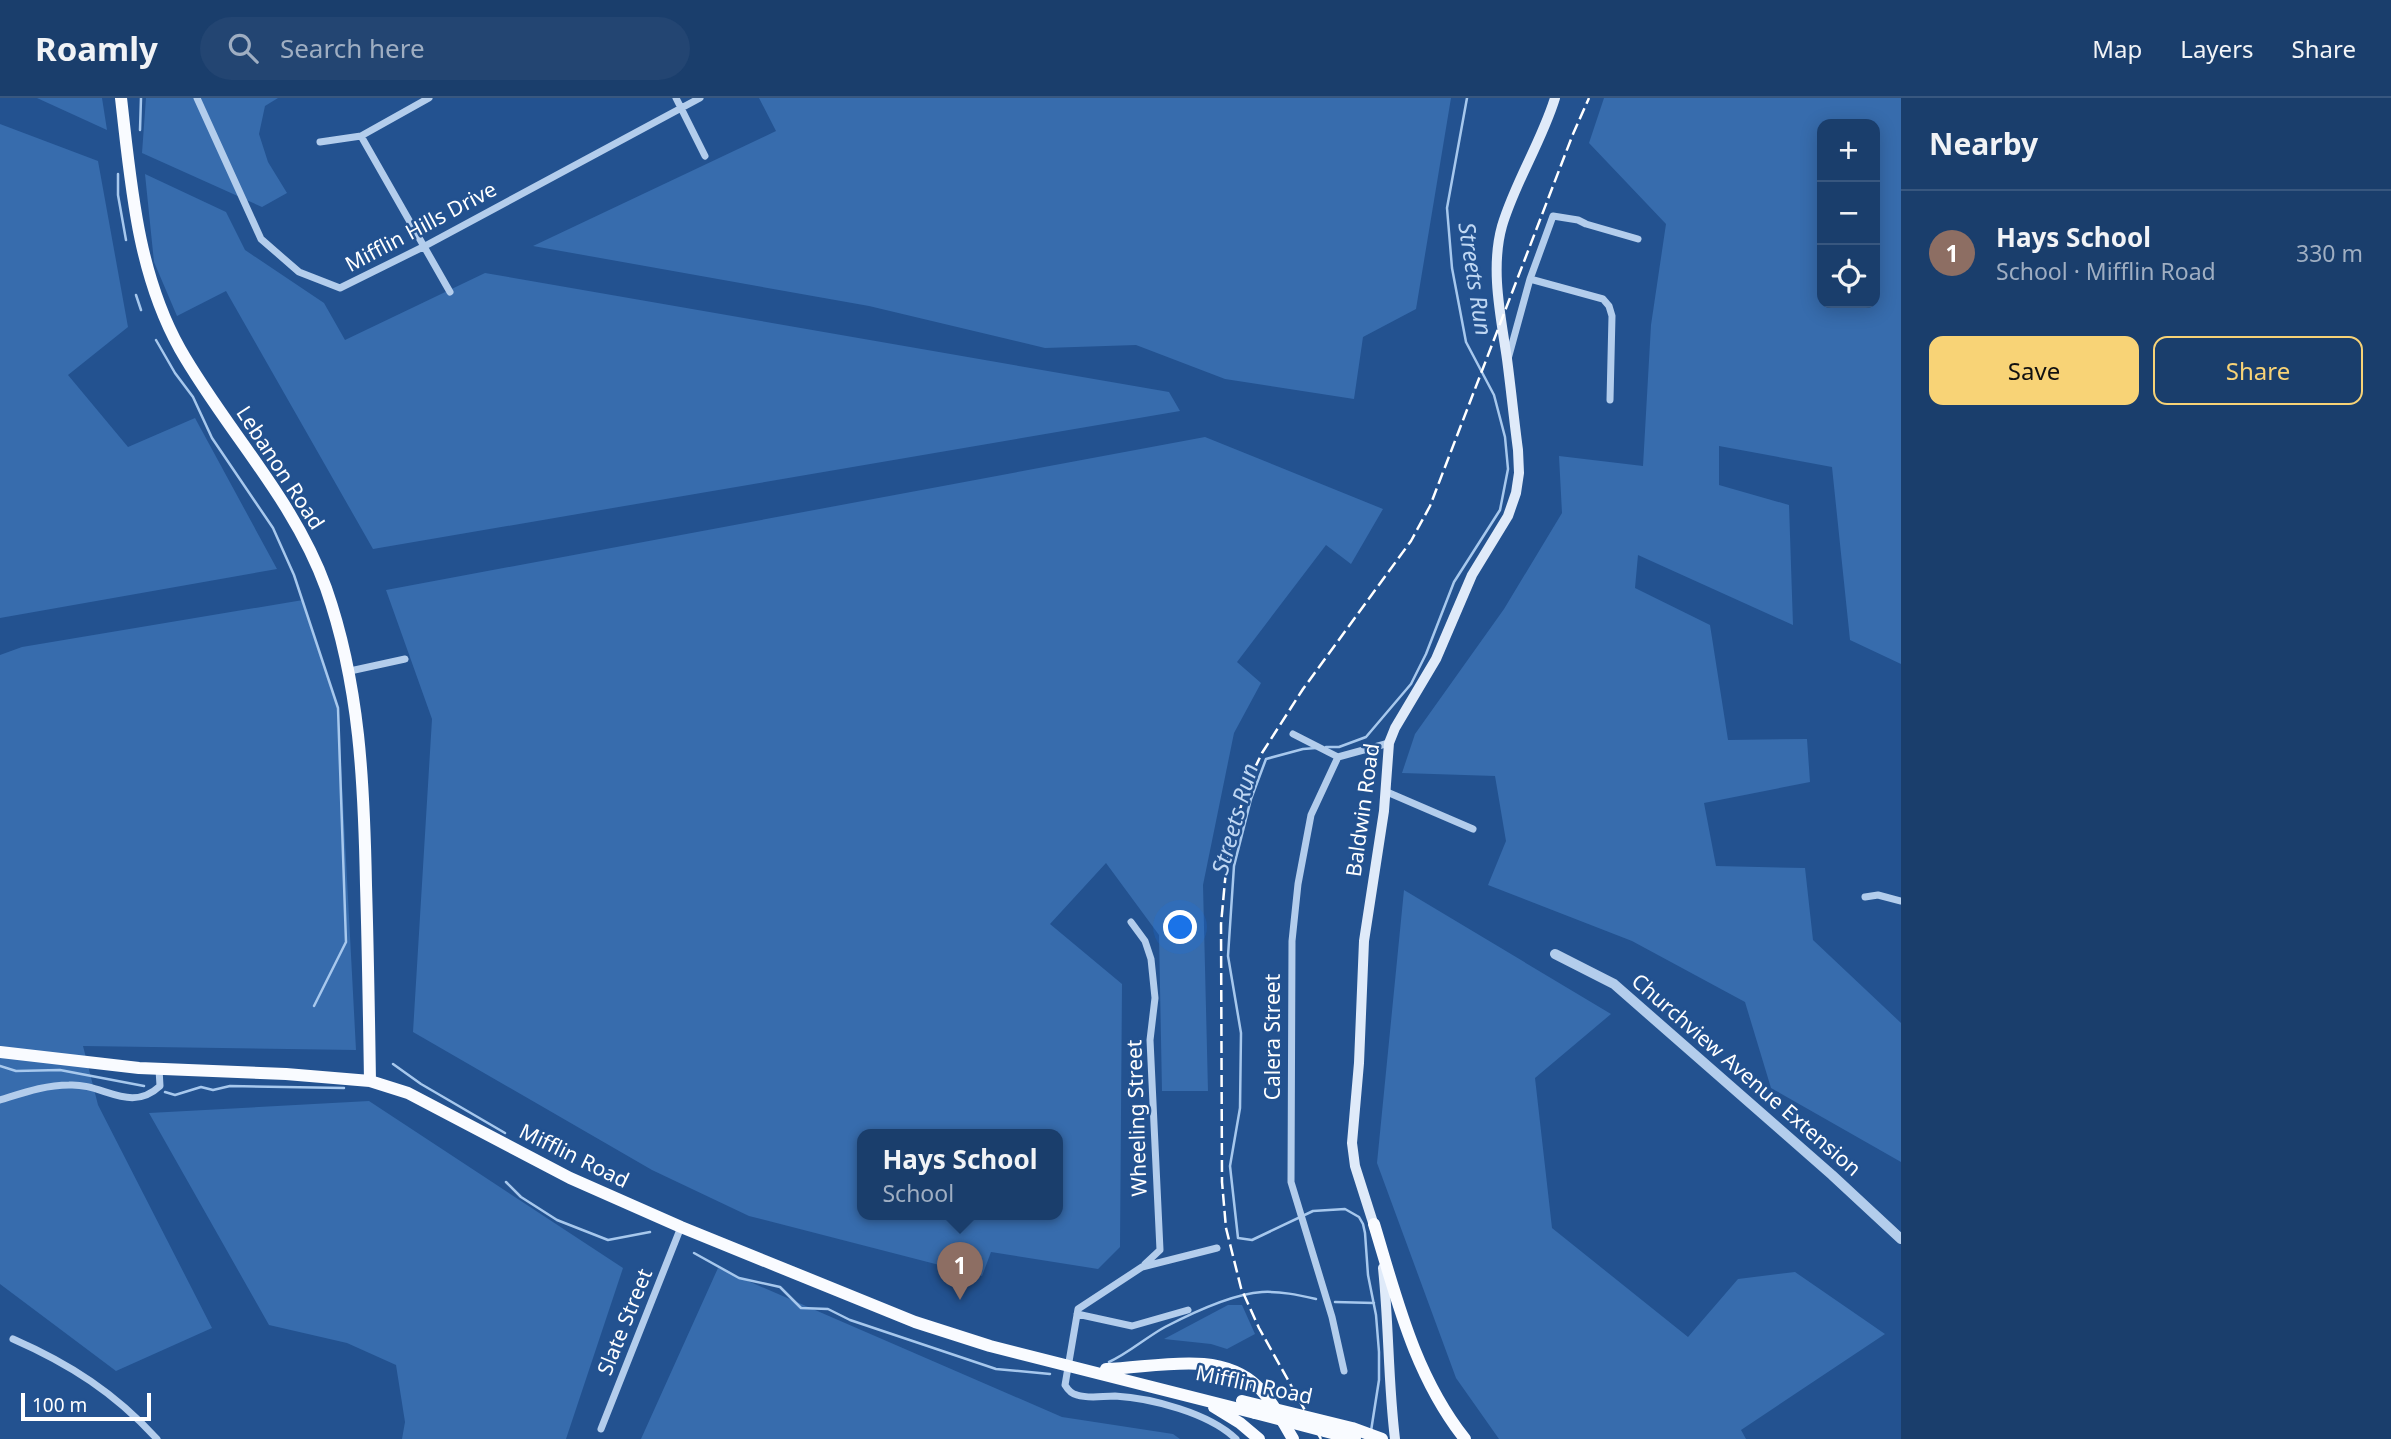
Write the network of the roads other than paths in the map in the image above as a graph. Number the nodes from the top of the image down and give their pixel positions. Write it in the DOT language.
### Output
graph roads {
  1 [pos="121,98"];
  2 [pos="197,98"];
  3 [pos="429,98"];
  4 [pos="676,98"];
  5 [pos="700,98"];
  6 [pos="1555,98"];
  7 [pos="680,107"];
  8 [pos="361,136"];
  9 [pos="320,142"];
  10 [pos="705,156"];
  11 [pos="1638,239"];
  12 [pos="425,246"];
  13 [pos="1531,279"];
  14 [pos="450,292"];
  15 [pos="1507,363"];
  16 [pos="1610,400"];
  17 [pos="405,659"];
  18 [pos="350,671"];
  19 [pos="1293,734"];
  20 [pos="1390,743"];
  21 [pos="1338,757"];
  22 [pos="1387,792"];
  23 [pos="1473,829"];
  24 [pos="1865,897"];
  25 [pos="1901,901"];
  26 [pos="1131,922"];
  27 [pos="1555,954"];
  28 [pos="0,1052"];
  29 [pos="159,1069"];
  30 [pos="370,1082"];
  31 [pos="0,1100"];
  32 [pos="1374,1224"];
  33 [pos="681,1227"];
  34 [pos="1901,1239"];
  35 [pos="1217,1248"];
  36 [pos="1142,1267"];
  37 [pos="1188,1310"];
  38 [pos="1077,1314"];
  39 [pos="13,1339"];
  40 [pos="1067,1364"];
  41 [pos="1082,1367"];
  42 [pos="1344,1371"];
  43 [pos="1116,1376"];
  44 [pos="1194,1398"];
  45 [pos="601,1429"];
  46 [pos="157,1439"];
  47 [pos="1236,1439"];
  48 [pos="1259,1439"];
  49 [pos="1293,1439"];
  50 [pos="1355,1439"];
  51 [pos="1382,1439"];
  52 [pos="1395,1439"];
  53 [pos="1465,1439"];
  1 -- 18 [label="main road, Lebanon Road"];
  2 -- 12 [label="street, Mifflin Hills Drive"];
  3 -- 8 [label="street"];
  4 -- 7 [label="street"];
  5 -- 7 [label="street, Mifflin Hills Drive"];
  6 -- 15 [label="main road, Baldwin Road"];
  7 -- 10 [label="street"];
  7 -- 12 [label="street, Mifflin Hills Drive"];
  8 -- 9 [label="street"];
  8 -- 12 [label="street"];
  11 -- 13 [label="street"];
  12 -- 14 [label="street"];
  13 -- 15 [label="street"];
  13 -- 16 [label="street"];
  15 -- 20 [label="main road, Baldwin Road"];
  17 -- 18 [label="street"];
  18 -- 30 [label="main road, Lebanon Road"];
  19 -- 21 [label="street"];
  20 -- 21 [label="street"];
  20 -- 22 [label="main road, Baldwin Road"];
  21 -- 42 [label="street, Calera Street"];
  22 -- 23 [label="street"];
  22 -- 32 [label="main road, Baldwin Road"];
  24 -- 25 [label="street"];
  26 -- 36 [label="street, Wheeling Street"];
  27 -- 34 [label="street, Churchview Avenue Extension"];
  28 -- 29 [label="main road, Mifflin Road"];
  29 -- 30 [label="main road, Mifflin Road"];
  29 -- 31 [label="street"];
  30 -- 33 [label="main road, Mifflin Road"];
  32 -- 52 [label="main road, Baldwin Road"];
  32 -- 53 [label="main road"];
  33 -- 40 [label="main road, Mifflin Road"];
  33 -- 45 [label="street, Slate Street"];
  35 -- 36 [label="street"];
  36 -- 38 [label="street"];
  37 -- 38 [label="street"];
  38 -- 40 [label="street"];
  39 -- 46 [label="street"];
  40 -- 41 [label="main road, Mifflin Road"];
  40 -- 47 [label="street"];
  41 -- 43 [label="main road, Mifflin Road"];
  41 -- 49 [label="main road"];
  43 -- 44 [label="main road, Mifflin Road"];
  43 -- 51 [label="main road, Mifflin Road, bridge"];
  44 -- 48 [label="main road"];
  44 -- 50 [label="main road, Mifflin Road, bridge"];
}
